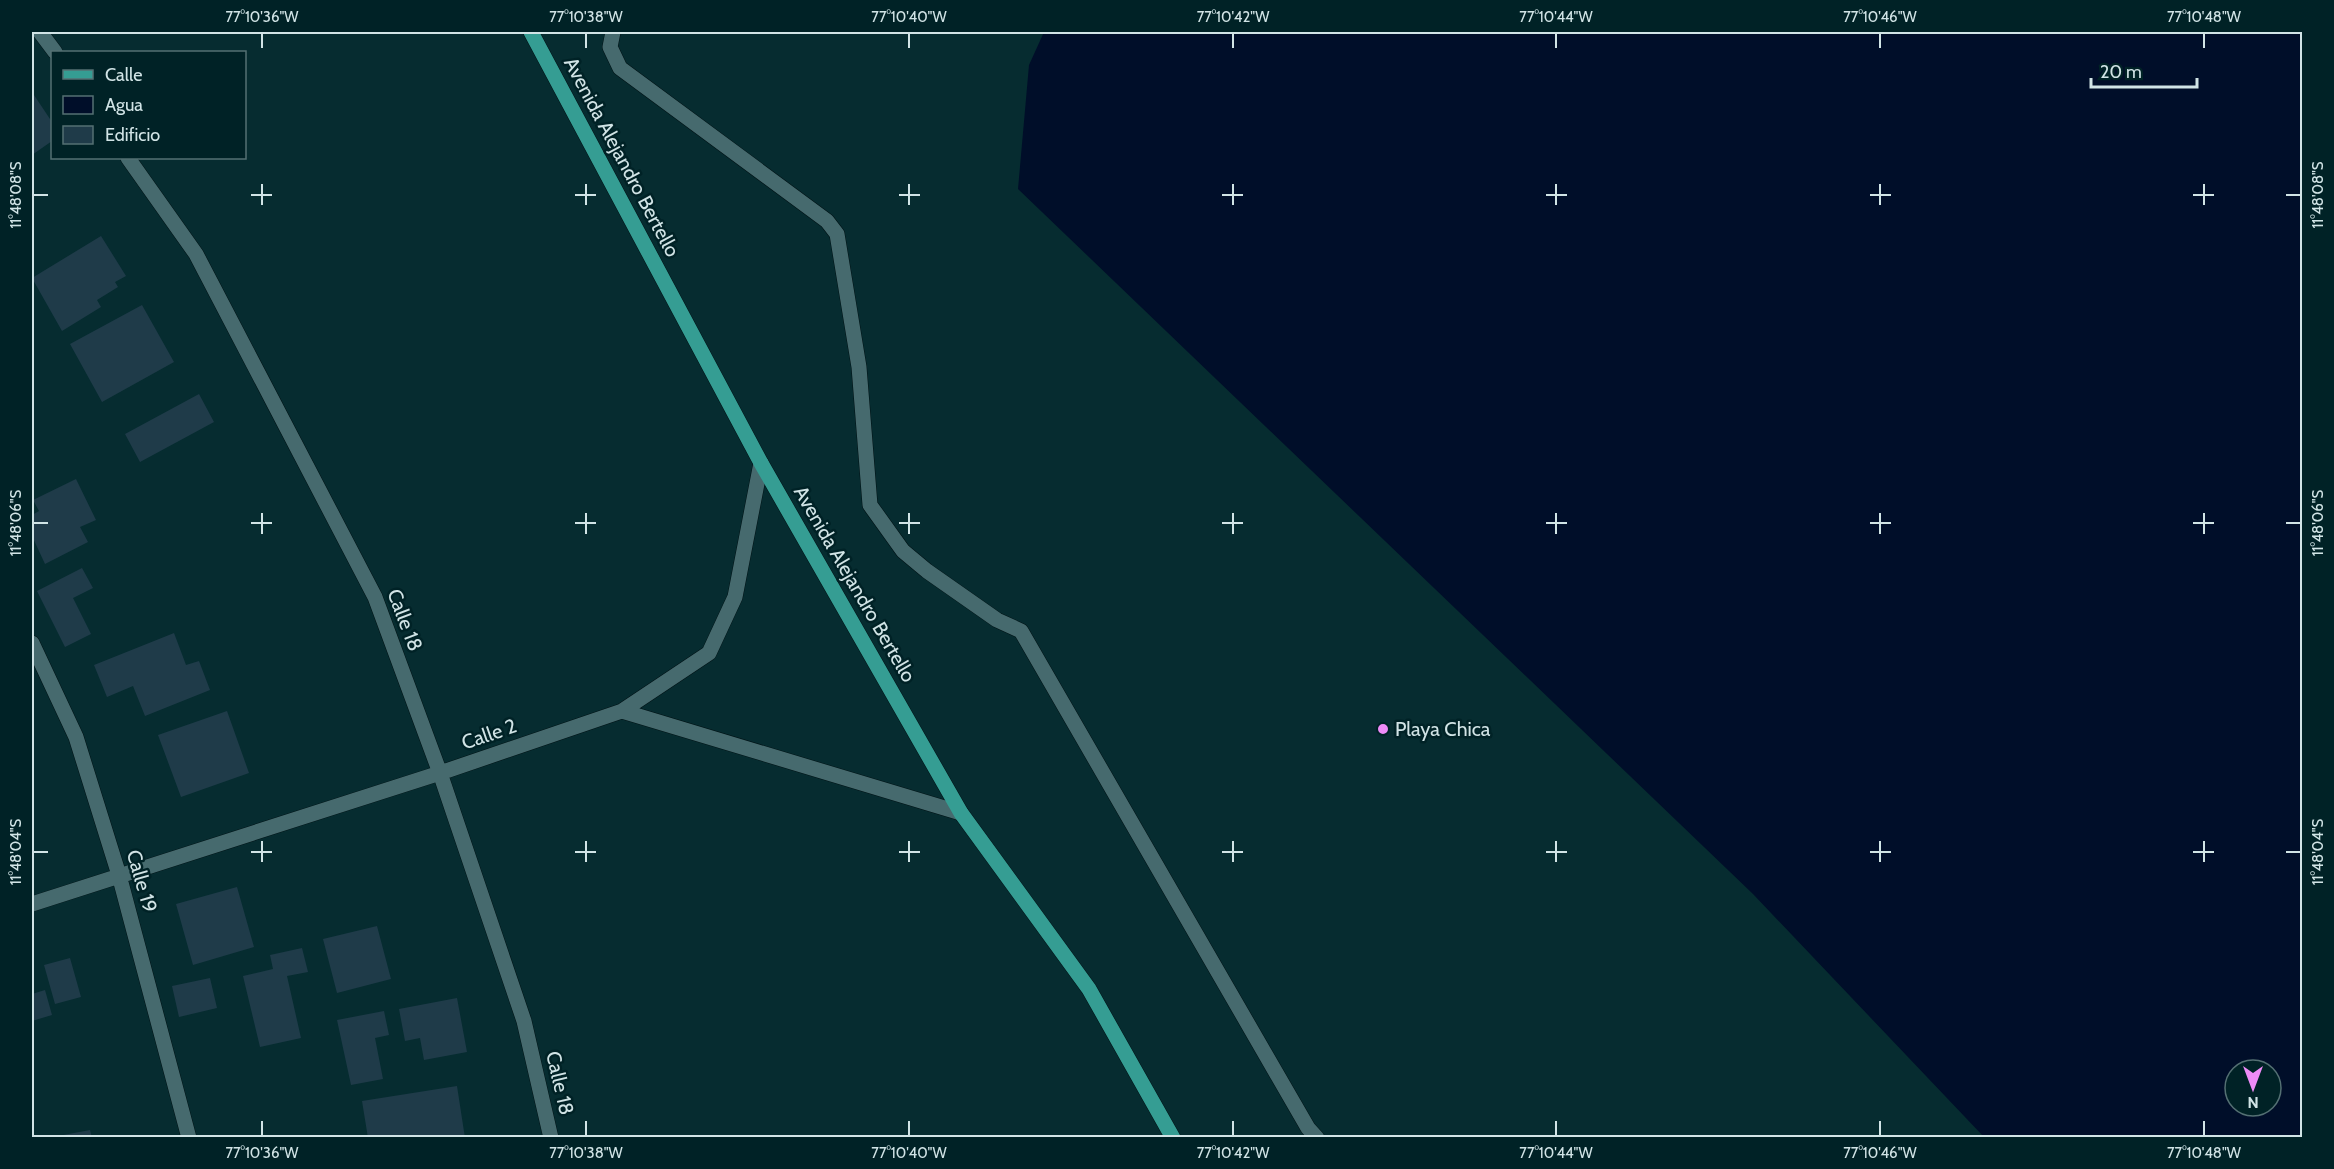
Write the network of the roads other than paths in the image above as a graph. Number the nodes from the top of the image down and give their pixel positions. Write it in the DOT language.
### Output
graph roads {
  1 [pos="40,32"];
  2 [pos="531,32"];
  3 [pos="613,32"];
  4 [pos="54,51"];
  5 [pos="129,159"];
  6 [pos="761,462"];
  7 [pos="32,643"];
  8 [pos="622,711"];
  9 [pos="440,773"];
  10 [pos="961,813"];
  11 [pos="119,875"];
  12 [pos="32,904"];
  13 [pos="189,1137"];
  14 [pos="551,1137"];
  15 [pos="1173,1137"];
  16 [pos="1317,1137"];
  1 -- 4 [label="street"];
  2 -- 6 [label="main road, Avenida Alejandro Bertello"];
  3 -- 16 [label="street"];
  5 -- 9 [label="street, Calle 18"];
  6 -- 8 [label="street, Calle 2"];
  6 -- 10 [label="main road, Avenida Alejandro Bertello"];
  7 -- 11 [label="street, Calle 19"];
  8 -- 9 [label="street, Calle 2"];
  8 -- 10 [label="street"];
  9 -- 11 [label="street, Calle 2"];
  9 -- 14 [label="street, Calle 18"];
  10 -- 15 [label="main road, Avenida Alejandro Bertello"];
  11 -- 12 [label="street, Calle 2"];
  11 -- 13 [label="street, Calle 19"];
}
